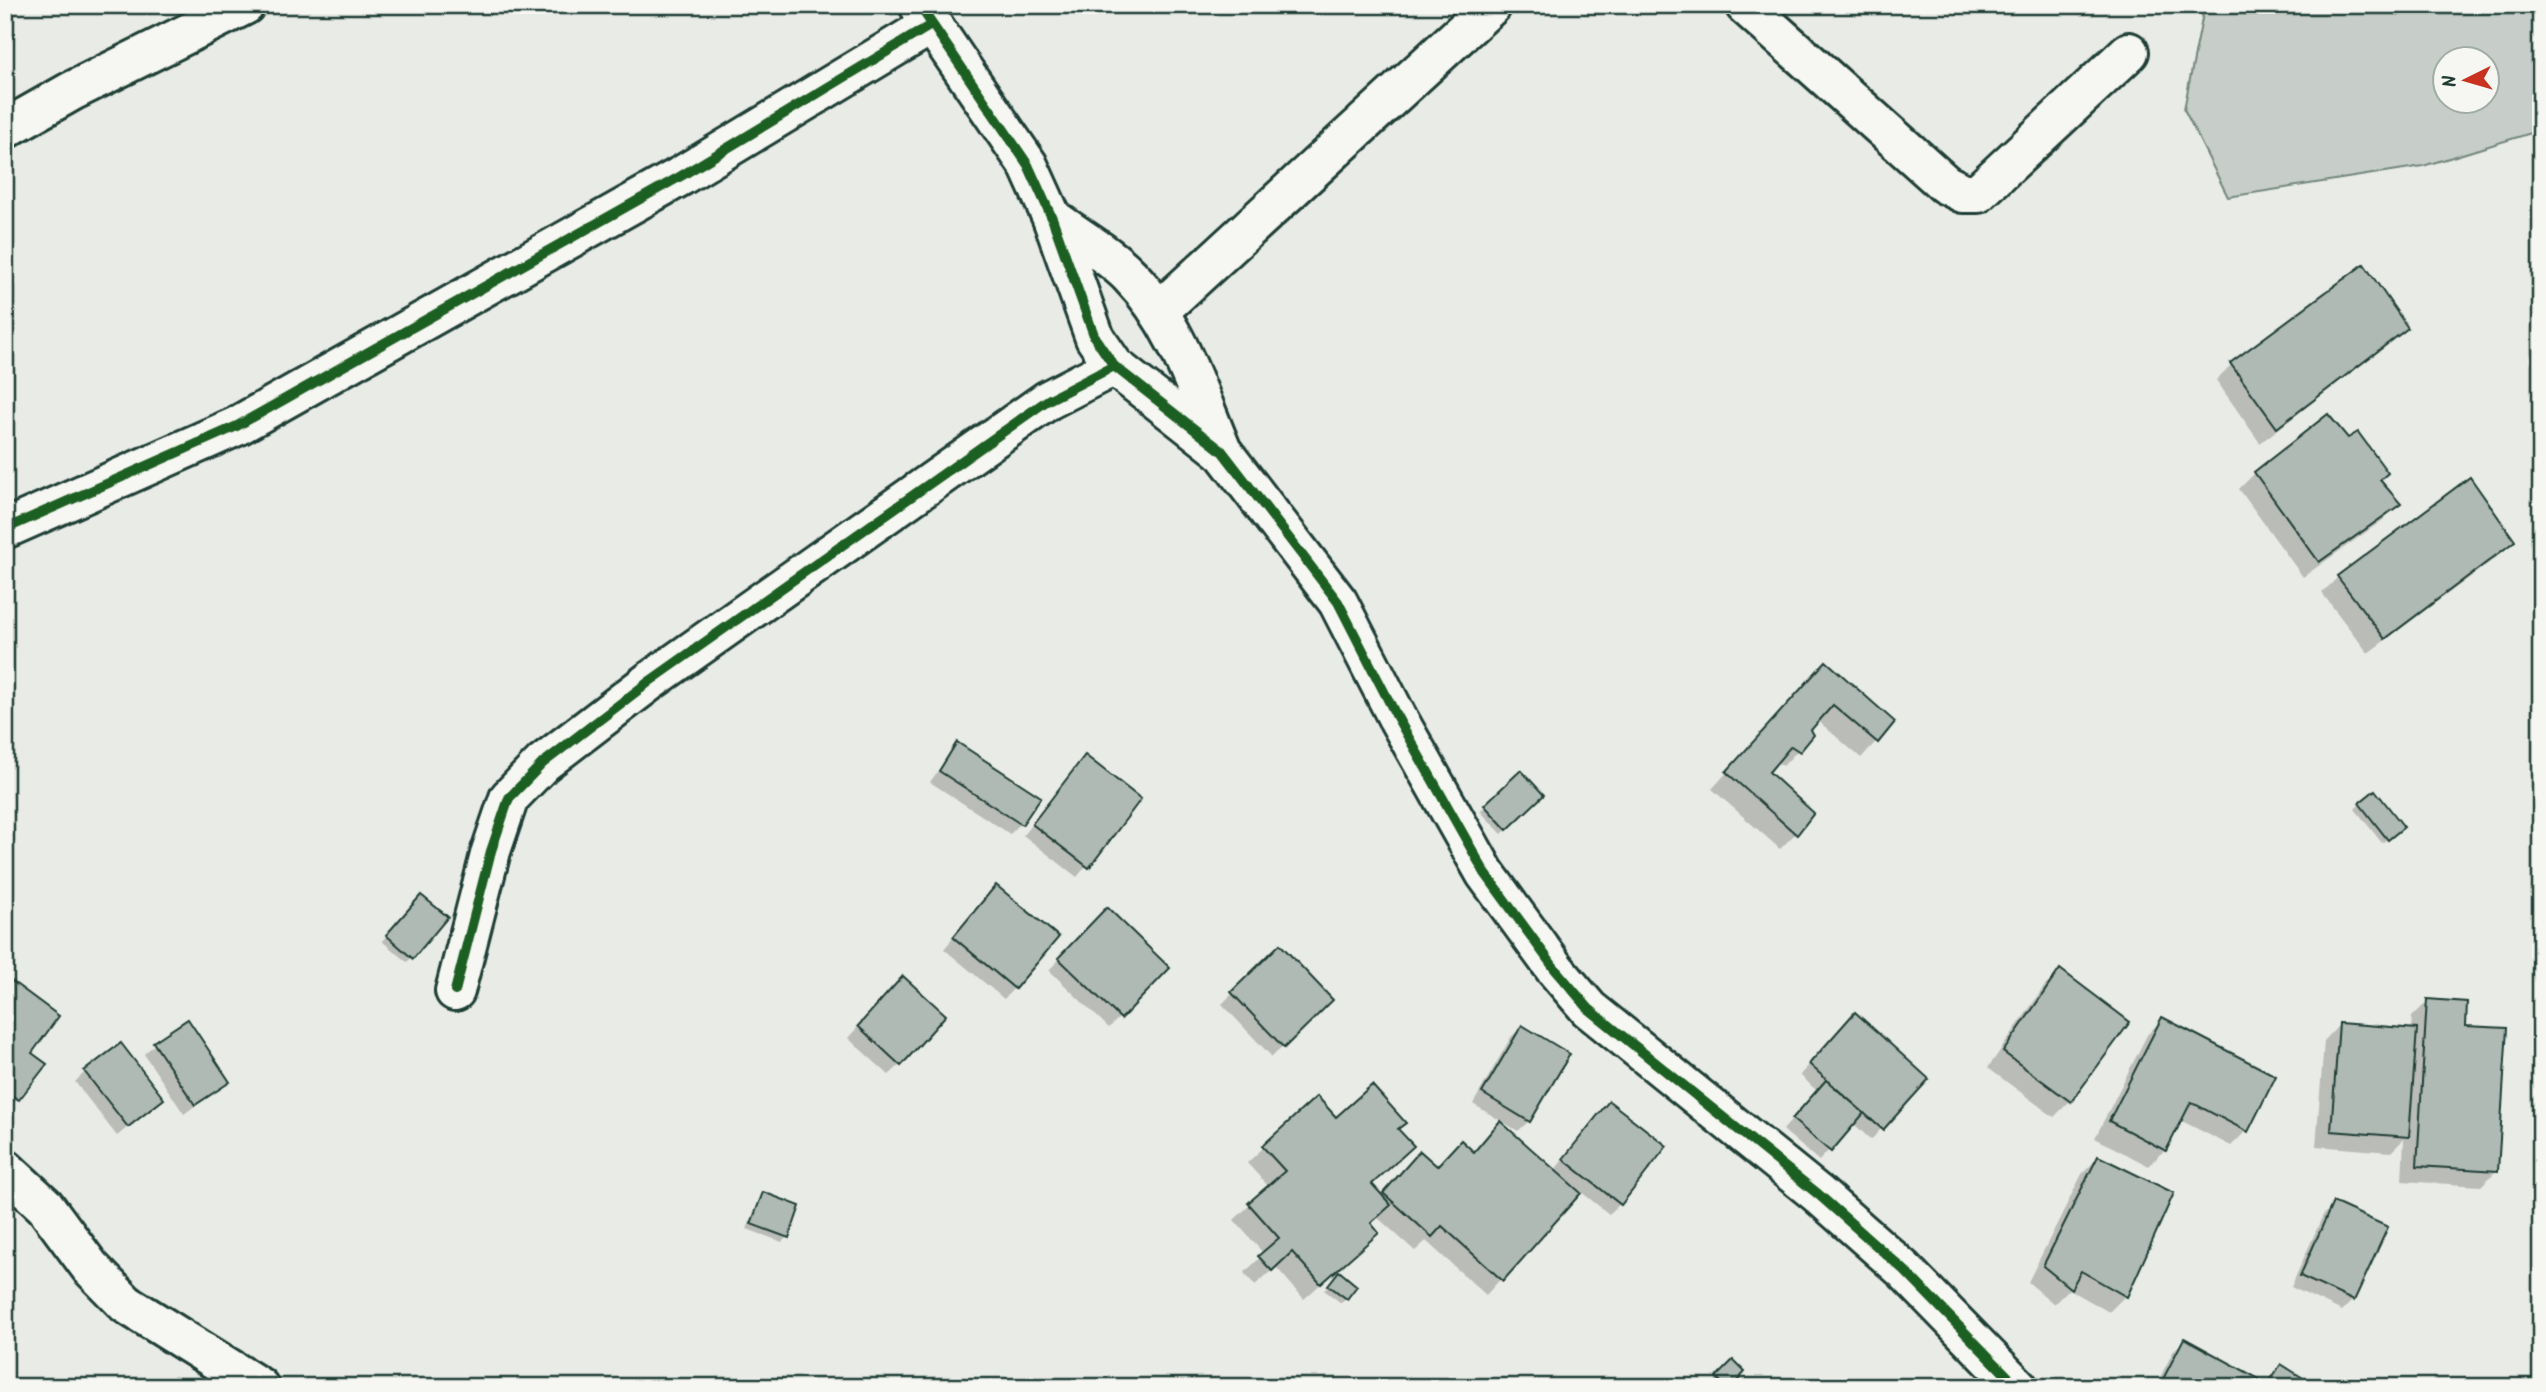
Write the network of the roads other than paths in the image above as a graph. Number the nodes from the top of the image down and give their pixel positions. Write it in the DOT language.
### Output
graph roads {
  1 [pos="245,5"];
  2 [pos="1492,5"];
  3 [pos="1745,5"];
  4 [pos="925,15"];
  5 [pos="2129,51"];
  6 [pos="5,129"];
  7 [pos="1052,218"];
  8 [pos="1160,310"];
  9 [pos="1114,366"];
  10 [pos="1222,451"];
  11 [pos="5,529"];
  12 [pos="455,991"];
  13 [pos="5,1169"];
  14 [pos="259,1387"];
  15 [pos="2018,1387"];
  1 -- 6 [label="street"];
  2 -- 8 [label="street"];
  3 -- 5 [label="street"];
  4 -- 7 [label="street"];
  4 -- 11 [label="street"];
  7 -- 8 [label="street"];
  7 -- 9 [label="street"];
  8 -- 10 [label="street"];
  9 -- 10 [label="street"];
  9 -- 12 [label="street"];
  10 -- 15 [label="street"];
  13 -- 14 [label="street"];
}
